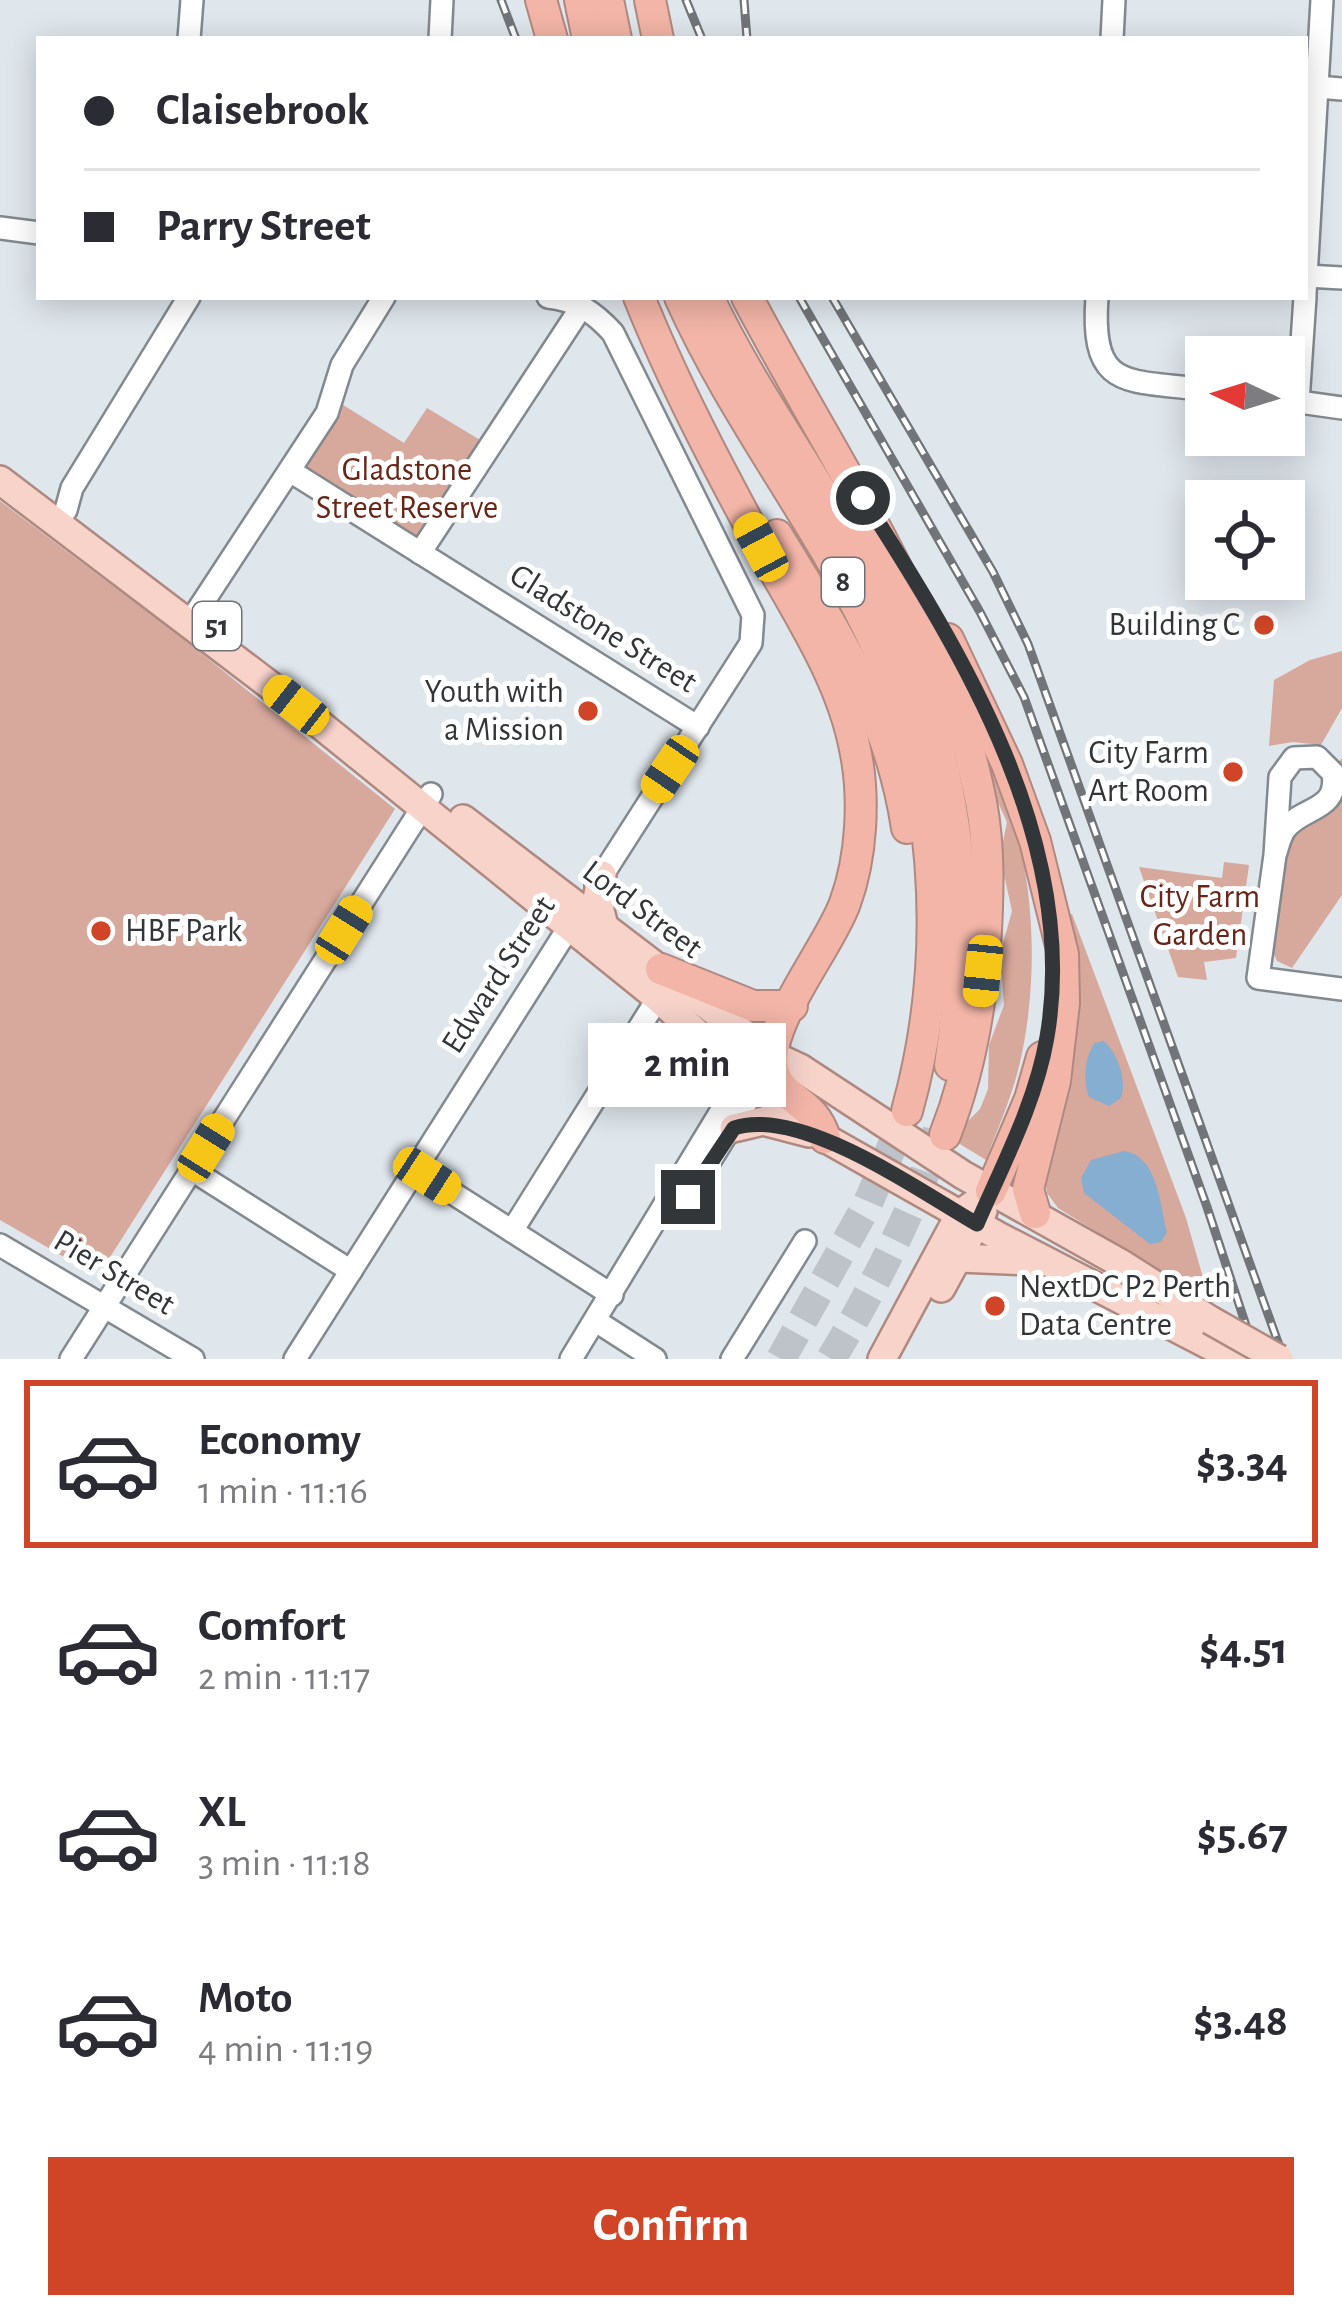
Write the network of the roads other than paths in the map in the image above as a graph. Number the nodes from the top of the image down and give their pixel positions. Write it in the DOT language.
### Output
graph roads {
  1 [pos="192,0"];
  2 [pos="442,0"];
  3 [pos="541,0"];
  4 [pos="580,0"];
  5 [pos="608,0"];
  6 [pos="650,0"];
  7 [pos="1114,0"];
  8 [pos="1322,0"];
  9 [pos="189,36"];
  10 [pos="440,36"];
  11 [pos="551,36"];
  12 [pos="587,36"];
  13 [pos="615,36"];
  14 [pos="657,36"];
  15 [pos="1112,36"];
  16 [pos="1317,87"];
  17 [pos="1342,88"];
  18 [pos="0,228"];
  19 [pos="36,233"];
  20 [pos="1308,242"];
  21 [pos="1308,276"];
  22 [pos="1342,278"];
  23 [pos="187,300"];
  24 [pos="382,300"];
  25 [pos="559,300"];
  26 [pos="642,300"];
  27 [pos="643,300"];
  28 [pos="682,300"];
  29 [pos="710,300"];
  30 [pos="750,300"];
  31 [pos="1097,300"];
  32 [pos="1304,300"];
  33 [pos="582,306"];
  34 [pos="1300,336"];
  35 [pos="1185,387"];
  36 [pos="1305,403"];
  37 [pos="1342,408"];
  38 [pos="0,461"];
  39 [pos="842,465"];
  40 [pos="290,471"];
  41 [pos="0,480"];
  42 [pos="61,516"];
  43 [pos="420,553"];
  44 [pos="193,616"];
  45 [pos="698,727"];
  46 [pos="426,801"];
  47 [pos="1275,855"];
  48 [pos="602,874"];
  49 [pos="1051,914"];
  50 [pos="574,918"];
  51 [pos="604,926"];
  52 [pos="660,984"];
  53 [pos="1342,989"];
  54 [pos="792,1006"];
  55 [pos="923,1037"];
  56 [pos="772,1054"];
  57 [pos="751,1082"];
  58 [pos="907,1111"];
  59 [pos="734,1128"];
  60 [pos="825,1138"];
  61 [pos="415,1169"];
  62 [pos="192,1170"];
  63 [pos="992,1191"];
  64 [pos="1035,1213"];
  65 [pos="968,1219"];
  66 [pos="512,1231"];
  67 [pos="805,1241"];
  68 [pos="0,1244"];
  69 [pos="959,1258"];
  70 [pos="1051,1263"];
  71 [pos="351,1270"];
  72 [pos="612,1295"];
  73 [pos="105,1304"];
  74 [pos="601,1324"];
  75 [pos="1227,1354"];
  76 [pos="71,1359"];
  77 [pos="194,1359"];
  78 [pos="296,1359"];
  79 [pos="572,1359"];
  80 [pos="586,1359"];
  81 [pos="656,1359"];
  82 [pos="732,1359"];
  83 [pos="882,1359"];
  84 [pos="902,1359"];
  85 [pos="1279,1359"];
  1 -- 9 [label="street"];
  2 -- 10 [label="street"];
  3 -- 11 [label="highway"];
  4 -- 12 [label="highway"];
  5 -- 13 [label="highway"];
  6 -- 14 [label="highway"];
  7 -- 15 [label="street"];
  8 -- 16 [label="street"];
  16 -- 17 [label="street"];
  16 -- 20 [label="street"];
  18 -- 19 [label="street"];
  21 -- 22 [label="street"];
  23 -- 42 [label="street"];
  24 -- 40 [label="street"];
  25 -- 33 [label="street"];
  26 -- 54 [label="highway"];
  27 -- 55 [label="highway"];
  28 -- 55 [label="highway, 8"];
  29 -- 39 [label="highway, 8"];
  30 -- 39 [label="highway"];
  31 -- 35 [label="street"];
  32 -- 34 [label="street"];
  33 -- 43 [label="street"];
  33 -- 45 [label="street, Edward Street"];
  36 -- 37 [label="street"];
  38 -- 42 [label="main road, Lord Street / 51"];
  39 -- 49 [label="highway"];
  40 -- 43 [label="street, Gladstone Street"];
  40 -- 44 [label="street"];
  41 -- 42 [label="main road, Lord Street / 51"];
  42 -- 44 [label="main road, Lord Street / 51"];
  43 -- 45 [label="street, Gladstone Street"];
  44 -- 46 [label="main road, Lord Street / 51"];
  45 -- 48 [label="street, Edward Street"];
  46 -- 50 [label="main road, Lord Street / 51"];
  46 -- 62 [label="street"];
  47 -- 53 [label="street"];
  48 -- 50 [label="street, Edward Street"];
  48 -- 51 [label="main road"];
  49 -- 63 [label="highway"];
  49 -- 64 [label="highway"];
  50 -- 51 [label="main road, Lord Street / 51"];
  50 -- 52 [label="main road, Lord Street / 51"];
  50 -- 61 [label="street, Edward Street"];
  51 -- 52 [label="main road, Lord Street / 51"];
  52 -- 54 [label="highway"];
  52 -- 56 [label="main road, Lord Street / 51"];
  52 -- 57 [label="main road, Lord Street / 51"];
  52 -- 66 [label="street"];
  54 -- 56 [label="highway"];
  55 -- 58 [label="highway, 8"];
  56 -- 57 [label="street"];
  56 -- 60 [label="highway"];
  56 -- 63 [label="main road, Lord Street / 51"];
  57 -- 59 [label="street"];
  57 -- 60 [label="main road, Lord Street / 51"];
  57 -- 72 [label="street"];
  59 -- 60 [label="main road"];
  59 -- 74 [label="street"];
  60 -- 65 [label="main road, Lord Street / 51"];
  61 -- 66 [label="street"];
  61 -- 71 [label="street, Edward Street"];
  62 -- 71 [label="street"];
  62 -- 73 [label="street"];
  63 -- 64 [label="main road, Lord Street / 51"];
  63 -- 65 [label="main road"];
  64 -- 85 [label="main road, Lord Street / 51, bridge"];
  65 -- 69 [label="main road"];
  65 -- 70 [label="main road, Lord Street / 51"];
  65 -- 83 [label="main road"];
  66 -- 72 [label="street"];
  67 -- 82 [label="street"];
  68 -- 73 [label="street, Pier Street"];
  69 -- 70 [label="main road"];
  69 -- 84 [label="main road"];
  70 -- 75 [label="main road, Lord Street / 51"];
  71 -- 78 [label="street, Edward Street"];
  72 -- 74 [label="street"];
  73 -- 76 [label="street"];
  73 -- 77 [label="street, Pier Street"];
  74 -- 79 [label="street"];
  74 -- 80 [label="street"];
  74 -- 81 [label="street"];
}
